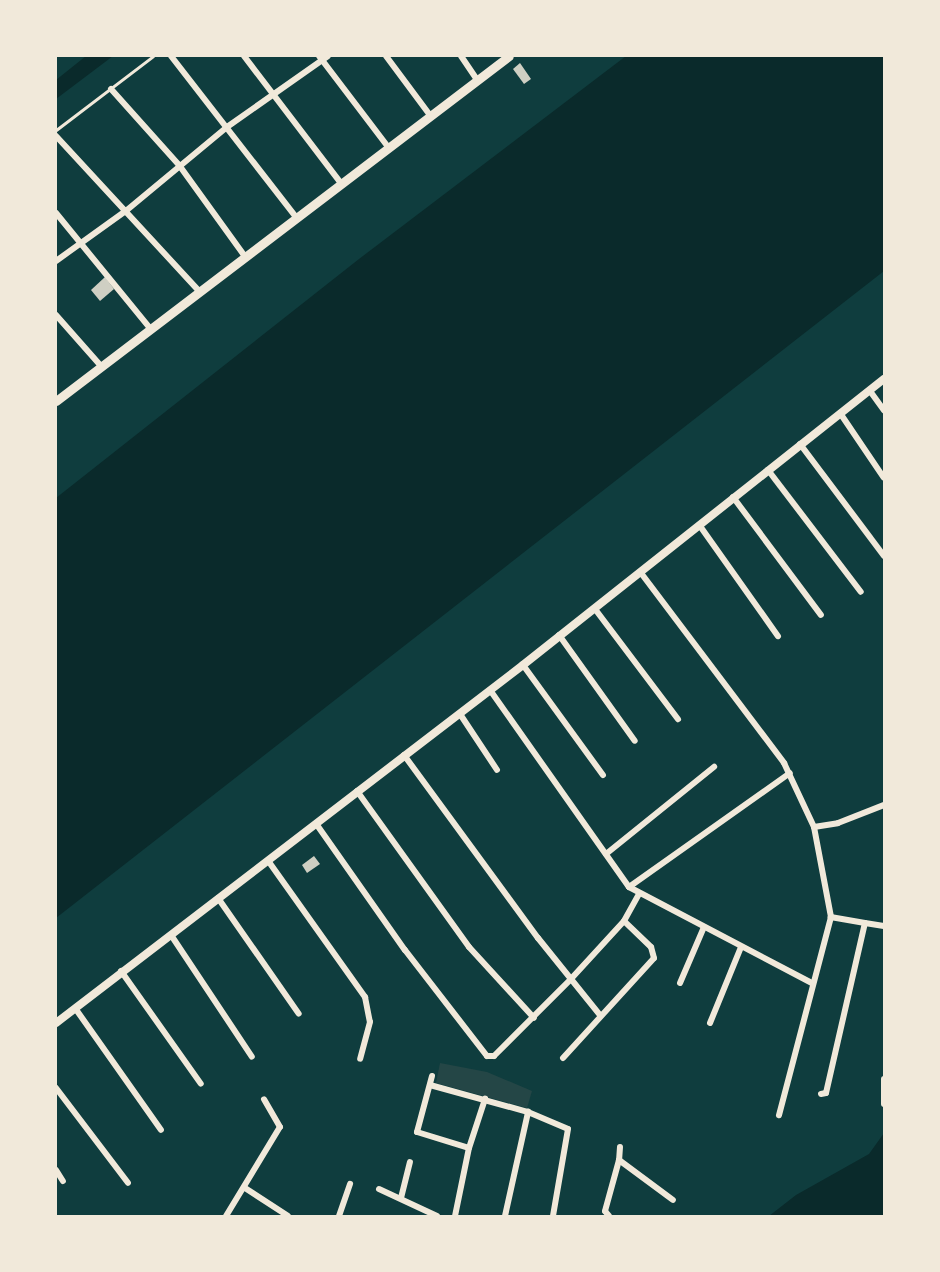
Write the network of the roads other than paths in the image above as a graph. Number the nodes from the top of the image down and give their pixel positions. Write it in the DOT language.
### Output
graph roads {
  1 [pos="153,56"];
  2 [pos="171,56"];
  3 [pos="244,56"];
  4 [pos="386,56"];
  5 [pos="461,56"];
  6 [pos="508,56"];
  7 [pos="323,57"];
  8 [pos="477,80"];
  9 [pos="111,89"];
  10 [pos="273,93"];
  11 [pos="429,114"];
  12 [pos="227,128"];
  13 [pos="56,130"];
  14 [pos="56,136"];
  15 [pos="388,147"];
  16 [pos="179,165"];
  17 [pos="340,182"];
  18 [pos="127,210"];
  19 [pos="56,213"];
  20 [pos="296,217"];
  21 [pos="82,244"];
  22 [pos="244,255"];
  23 [pos="56,261"];
  24 [pos="198,290"];
  25 [pos="56,315"];
  26 [pos="149,327"];
  27 [pos="101,366"];
  28 [pos="885,379"];
  29 [pos="870,391"];
  30 [pos="56,401"];
  31 [pos="885,410"];
  32 [pos="840,413"];
  33 [pos="800,444"];
  34 [pos="768,470"];
  35 [pos="885,478"];
  36 [pos="733,497"];
  37 [pos="700,526"];
  38 [pos="885,556"];
  39 [pos="641,573"];
  40 [pos="861,592"];
  41 [pos="595,609"];
  42 [pos="821,615"];
  43 [pos="559,635"];
  44 [pos="778,636"];
  45 [pos="523,665"];
  46 [pos="490,690"];
  47 [pos="460,714"];
  48 [pos="678,719"];
  49 [pos="635,741"];
  50 [pos="404,754"];
  51 [pos="714,768"];
  52 [pos="497,770"];
  53 [pos="790,773"];
  54 [pos="603,775"];
  55 [pos="357,791"];
  56 [pos="885,805"];
  57 [pos="317,825"];
  58 [pos="814,827"];
  59 [pos="606,854"];
  60 [pos="269,862"];
  61 [pos="629,887"];
  62 [pos="639,894"];
  63 [pos="218,898"];
  64 [pos="831,917"];
  65 [pos="624,921"];
  66 [pos="865,924"];
  67 [pos="885,926"];
  68 [pos="704,927"];
  69 [pos="171,935"];
  70 [pos="741,947"];
  71 [pos="121,971"];
  72 [pos="570,980"];
  73 [pos="680,983"];
  74 [pos="812,983"];
  75 [pos="75,1008"];
  76 [pos="299,1014"];
  77 [pos="600,1016"];
  78 [pos="534,1018"];
  79 [pos="56,1023"];
  80 [pos="710,1023"];
  81 [pos="252,1056"];
  82 [pos="563,1058"];
  83 [pos="360,1059"];
  84 [pos="432,1076"];
  85 [pos="885,1079"];
  86 [pos="201,1084"];
  87 [pos="430,1085"];
  88 [pos="56,1088"];
  89 [pos="821,1094"];
  90 [pos="264,1099"];
  91 [pos="485,1099"];
  92 [pos="885,1104"];
  93 [pos="528,1112"];
  94 [pos="779,1115"];
  95 [pos="161,1130"];
  96 [pos="620,1147"];
  97 [pos="469,1148"];
  98 [pos="619,1160"];
  99 [pos="410,1162"];
  100 [pos="56,1170"];
  101 [pos="63,1181"];
  102 [pos="128,1184"];
  103 [pos="350,1184"];
  104 [pos="245,1188"];
  105 [pos="379,1189"];
  106 [pos="401,1198"];
  107 [pos="674,1200"];
  108 [pos="606,1215"];
  109 [pos="226,1216"];
  110 [pos="288,1216"];
  111 [pos="339,1216"];
  112 [pos="437,1216"];
  113 [pos="455,1216"];
  114 [pos="505,1216"];
  115 [pos="552,1216"];
  1 -- 9 [label="lane"];
  2 -- 12 [label="street"];
  3 -- 10 [label="street"];
  4 -- 11 [label="street"];
  5 -- 8 [label="street"];
  6 -- 8 [label="main road"];
  7 -- 10 [label="street"];
  7 -- 15 [label="street"];
  8 -- 11 [label="main road"];
  9 -- 13 [label="lane"];
  9 -- 16 [label="street"];
  10 -- 12 [label="street"];
  10 -- 17 [label="street"];
  11 -- 15 [label="main road"];
  12 -- 16 [label="street"];
  12 -- 20 [label="street"];
  14 -- 18 [label="street"];
  15 -- 17 [label="main road"];
  16 -- 18 [label="street"];
  16 -- 22 [label="street"];
  17 -- 20 [label="main road"];
  18 -- 21 [label="street"];
  18 -- 24 [label="street"];
  19 -- 21 [label="street"];
  20 -- 22 [label="main road"];
  21 -- 23 [label="street"];
  21 -- 26 [label="street"];
  22 -- 24 [label="main road"];
  24 -- 26 [label="main road"];
  25 -- 27 [label="street"];
  26 -- 27 [label="main road"];
  27 -- 30 [label="main road"];
  28 -- 29 [label="street"];
  29 -- 31 [label="street"];
  29 -- 32 [label="street"];
  32 -- 33 [label="street"];
  32 -- 35 [label="street"];
  33 -- 34 [label="street"];
  33 -- 38 [label="street"];
  34 -- 36 [label="street"];
  34 -- 40 [label="street"];
  36 -- 37 [label="street"];
  36 -- 42 [label="street"];
  37 -- 39 [label="street"];
  37 -- 44 [label="street"];
  39 -- 41 [label="street"];
  39 -- 53 [label="street"];
  41 -- 43 [label="street"];
  41 -- 48 [label="street"];
  43 -- 45 [label="street"];
  43 -- 49 [label="street"];
  45 -- 46 [label="street"];
  45 -- 54 [label="street"];
  46 -- 47 [label="street"];
  46 -- 59 [label="street"];
  47 -- 50 [label="street"];
  47 -- 52 [label="street"];
  50 -- 55 [label="street"];
  50 -- 72 [label="street"];
  51 -- 59 [label="street"];
  53 -- 58 [label="street"];
  53 -- 61 [label="street"];
  55 -- 57 [label="street"];
  55 -- 78 [label="street"];
  56 -- 58 [label="street"];
  57 -- 60 [label="street"];
  57 -- 78 [label="street"];
  58 -- 64 [label="street"];
  59 -- 61 [label="street"];
  60 -- 63 [label="street"];
  60 -- 83 [label="street"];
  61 -- 62 [label="street"];
  62 -- 65 [label="street"];
  62 -- 68 [label="street"];
  63 -- 69 [label="street"];
  63 -- 76 [label="street"];
  64 -- 66 [label="street"];
  64 -- 74 [label="street"];
  65 -- 72 [label="street"];
  65 -- 77 [label="street"];
  66 -- 67 [label="street"];
  66 -- 89 [label="street"];
  68 -- 70 [label="street"];
  68 -- 73 [label="street"];
  69 -- 71 [label="street"];
  69 -- 81 [label="street"];
  70 -- 74 [label="street"];
  70 -- 80 [label="street"];
  71 -- 75 [label="street"];
  71 -- 86 [label="street"];
  72 -- 77 [label="street"];
  72 -- 78 [label="street"];
  74 -- 94 [label="street"];
  75 -- 79 [label="street"];
  75 -- 95 [label="street"];
  77 -- 82 [label="street"];
  84 -- 87 [label="street"];
  85 -- 92 [label="street"];
  87 -- 91 [label="street"];
  87 -- 97 [label="street"];
  88 -- 102 [label="street"];
  90 -- 104 [label="street"];
  91 -- 93 [label="street"];
  91 -- 97 [label="street"];
  93 -- 114 [label="street"];
  93 -- 115 [label="street"];
  96 -- 98 [label="street"];
  97 -- 113 [label="street"];
  98 -- 107 [label="street"];
  98 -- 108 [label="street"];
  99 -- 106 [label="street"];
  100 -- 101 [label="street"];
  103 -- 111 [label="street"];
  104 -- 109 [label="street"];
  104 -- 110 [label="street"];
  105 -- 106 [label="street"];
  106 -- 112 [label="street"];
}
